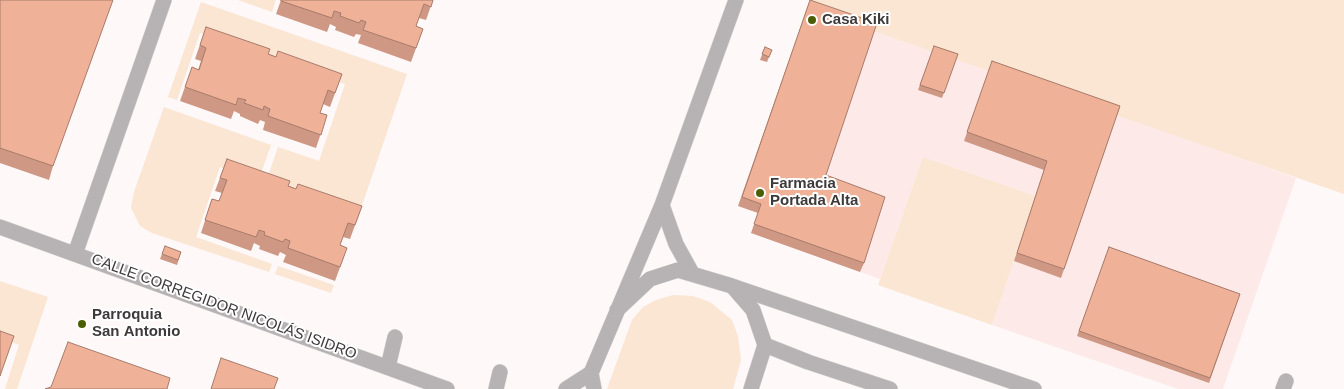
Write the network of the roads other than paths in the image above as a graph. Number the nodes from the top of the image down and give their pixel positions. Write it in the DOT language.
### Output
graph roads {
  1 [pos="164,0"];
  2 [pos="736,0"];
  3 [pos="662,205"];
  4 [pos="0,227"];
  5 [pos="75,254"];
  6 [pos="692,273"];
  7 [pos="732,286"];
  8 [pos="617,310"];
  9 [pos="395,336"];
  10 [pos="765,345"];
  11 [pos="388,367"];
  12 [pos="500,372"];
  13 [pos="591,373"];
  14 [pos="447,389"];
  15 [pos="496,389"];
  16 [pos="566,389"];
  17 [pos="594,389"];
  18 [pos="751,389"];
  19 [pos="890,389"];
  20 [pos="1034,389"];
  1 -- 5 [label="street"];
  2 -- 3 [label="street"];
  3 -- 6 [label="street"];
  3 -- 8 [label="street"];
  4 -- 5 [label="street, CALLE CORREGIDOR NICOLÁS ISIDRO"];
  5 -- 11 [label="street, CALLE CORREGIDOR NICOLÁS ISIDRO"];
  6 -- 7 [label="street"];
  6 -- 8 [label="street"];
  7 -- 10 [label="street"];
  7 -- 20 [label="street"];
  8 -- 13 [label="street"];
  9 -- 11 [label="street"];
  10 -- 18 [label="street"];
  10 -- 19 [label="street"];
  11 -- 14 [label="street, CALLE CORREGIDOR NICOLÁS ISIDRO"];
  12 -- 15 [label="street"];
  13 -- 16 [label="street"];
  13 -- 17 [label="street"];
}
